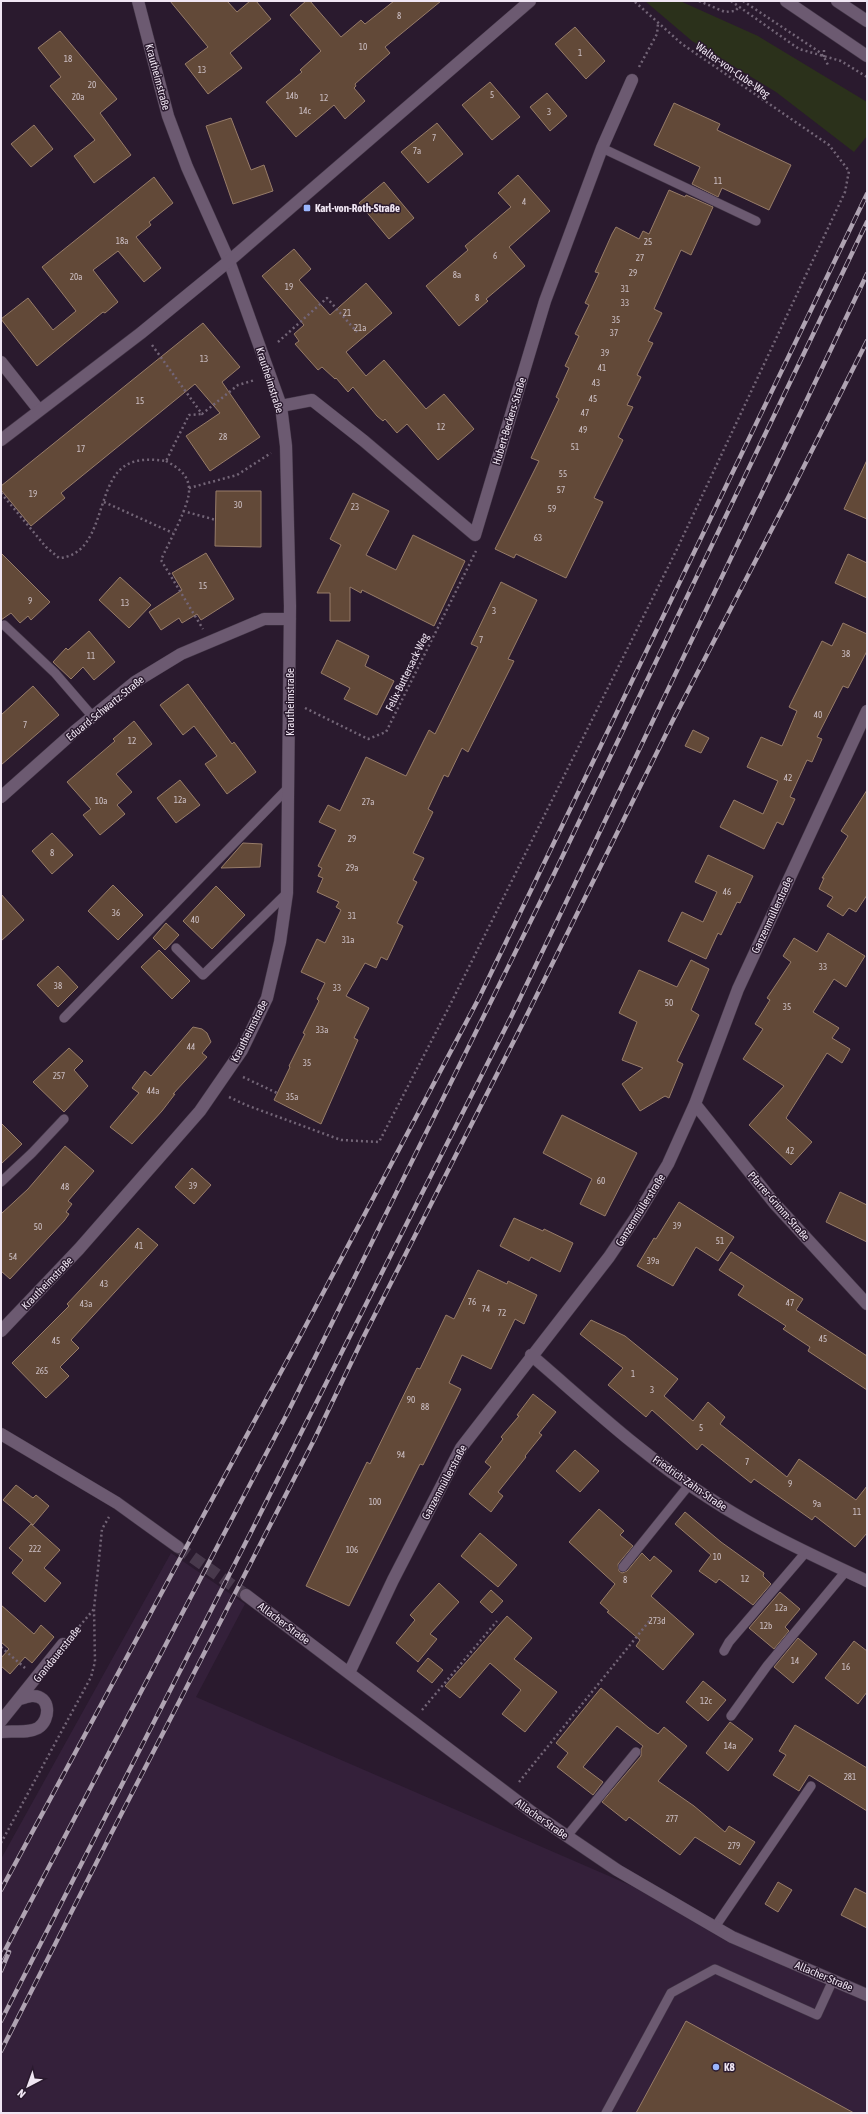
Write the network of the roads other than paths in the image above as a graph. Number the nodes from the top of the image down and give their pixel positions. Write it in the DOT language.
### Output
graph roads {
  1 [pos="138,1"];
  2 [pos="530,1"];
  3 [pos="786,1"];
  4 [pos="837,1"];
  5 [pos="867,21"];
  6 [pos="867,56"];
  7 [pos="632,80"];
  8 [pos="602,148"];
  9 [pos="756,222"];
  10 [pos="229,261"];
  11 [pos="1,362"];
  12 [pos="281,406"];
  13 [pos="39,410"];
  14 [pos="1,440"];
  15 [pos="290,619"];
  16 [pos="4,625"];
  17 [pos="867,710"];
  18 [pos="93,717"];
  19 [pos="289,787"];
  20 [pos="1,797"];
  21 [pos="288,893"];
  22 [pos="176,948"];
  23 [pos="64,1018"];
  24 [pos="695,1104"];
  25 [pos="64,1120"];
  26 [pos="1,1182"];
  27 [pos="867,1304"];
  28 [pos="1,1331"];
  29 [pos="531,1355"];
  30 [pos="1,1434"];
  31 [pos="689,1484"];
  32 [pos="178,1547"];
  33 [pos="806,1552"];
  34 [pos="623,1567"];
  35 [pos="846,1571"];
  36 [pos="867,1581"];
  37 [pos="246,1595"];
  38 [pos="63,1644"];
  39 [pos="724,1652"];
  40 [pos="349,1673"];
  41 [pos="20,1699"];
  42 [pos="731,1716"];
  43 [pos="1,1721"];
  44 [pos="1,1732"];
  45 [pos="636,1752"];
  46 [pos="810,1786"];
  47 [pos="567,1836"];
  48 [pos="715,1927"];
  49 [pos="833,1980"];
  50 [pos="867,1995"];
  51 [pos="606,2113"];
  1 -- 10 [label="street, Krautheimstraße"];
  2 -- 10 [label="street"];
  3 -- 6 [label="street"];
  4 -- 5 [label="street"];
  7 -- 8 [label="street, Hubert-Beckers-Straße"];
  8 -- 9 [label="lane"];
  8 -- 12 [label="street, Hubert-Beckers-Straße"];
  10 -- 12 [label="street, Krautheimstraße"];
  10 -- 13 [label="street"];
  11 -- 13 [label="street"];
  12 -- 15 [label="street, Krautheimstraße"];
  13 -- 14 [label="street"];
  15 -- 18 [label="street, Eduard-Schwartz-Straße"];
  15 -- 19 [label="street, Krautheimstraße"];
  16 -- 18 [label="lane"];
  17 -- 24 [label="street, Ganzenmüllerstraße"];
  18 -- 20 [label="street, Eduard-Schwartz-Straße"];
  19 -- 21 [label="street, Krautheimstraße"];
  19 -- 23 [label="lane"];
  21 -- 22 [label="lane"];
  21 -- 28 [label="street, Krautheimstraße"];
  24 -- 27 [label="street, Pfarrer-Grimm-Straße"];
  24 -- 29 [label="street, Ganzenmüllerstraße"];
  25 -- 26 [label="lane"];
  29 -- 31 [label="street, Friedrich-Zahn-Straße"];
  29 -- 40 [label="street, Ganzenmüllerstraße"];
  30 -- 32 [label="street"];
  31 -- 33 [label="street, Friedrich-Zahn-Straße"];
  31 -- 34 [label="lane"];
  33 -- 35 [label="street, Friedrich-Zahn-Straße"];
  33 -- 39 [label="lane"];
  35 -- 36 [label="street, Friedrich-Zahn-Straße"];
  35 -- 42 [label="lane"];
  37 -- 40 [label="street, Allacher Straße"];
  38 -- 41 [label="street, Grandauerstraße"];
  40 -- 47 [label="street, Allacher Straße"];
  41 -- 43 [label="street, Grandauerstraße"];
  41 -- 44 [label="street, Grandauerstraße"];
  45 -- 47 [label="lane"];
  46 -- 48 [label="lane"];
  47 -- 48 [label="street, Allacher Straße"];
  48 -- 49 [label="street, Allacher Straße"];
  49 -- 50 [label="street, Allacher Straße"];
  49 -- 51 [label="lane"];
}
